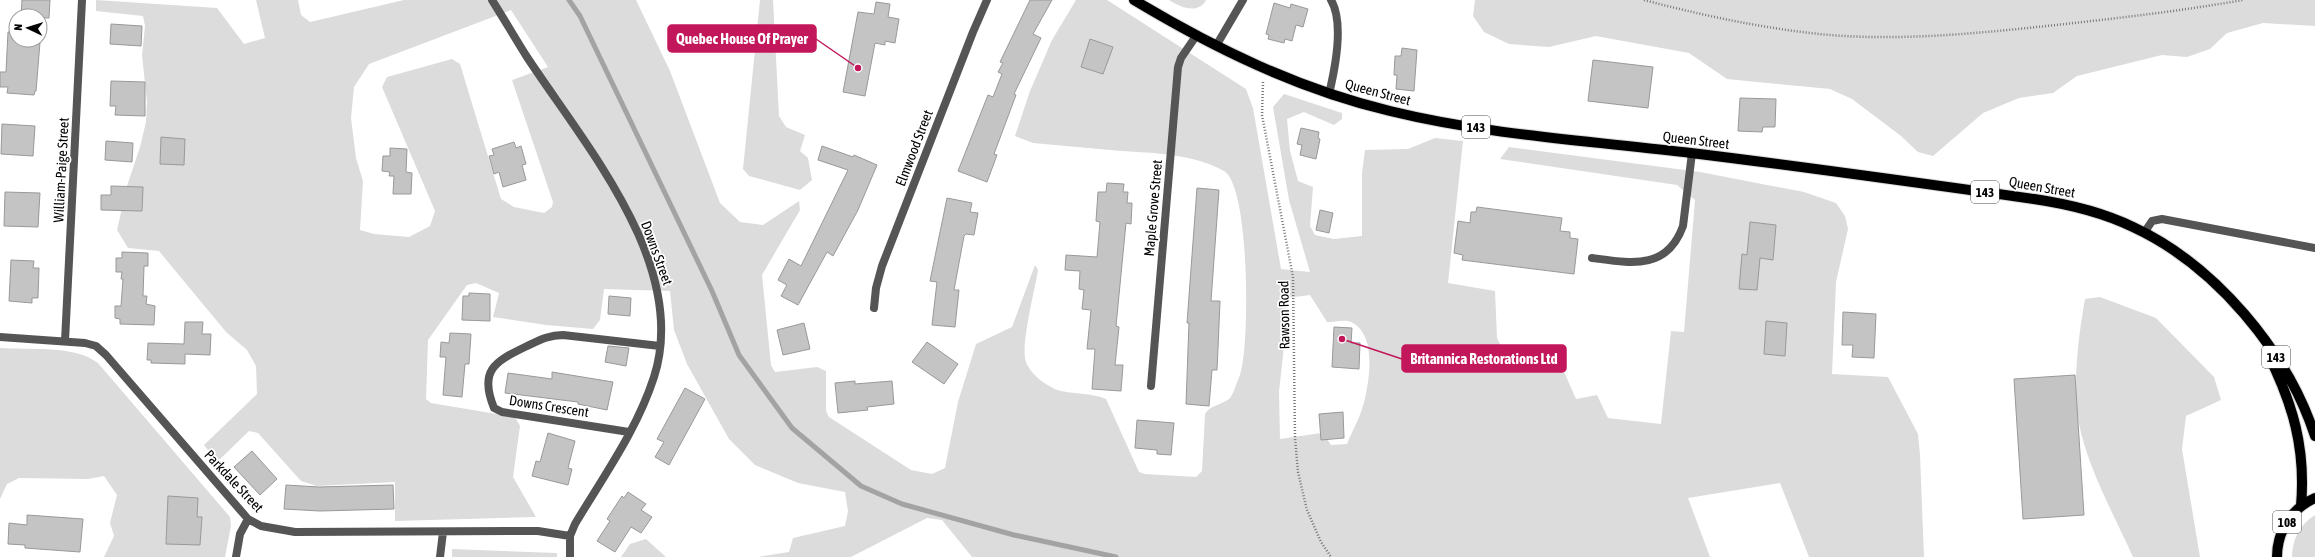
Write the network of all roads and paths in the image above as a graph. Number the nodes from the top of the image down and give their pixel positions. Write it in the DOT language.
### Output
graph roads {
  1 [pos="82,0"];
  2 [pos="492,0"];
  3 [pos="987,0"];
  4 [pos="1134,0"];
  5 [pos="1243,0"];
  6 [pos="1331,0"];
  7 [pos="1644,0"];
  8 [pos="2243,0"];
  9 [pos="1196,36"];
  10 [pos="1216,46"];
  11 [pos="1266,70"];
  12 [pos="1330,94"];
  13 [pos="1692,153"];
  14 [pos="2144,233"];
  15 [pos="2315,248"];
  16 [pos="1592,258"];
  17 [pos="874,308"];
  18 [pos="2243,315"];
  19 [pos="0,337"];
  20 [pos="65,341"];
  21 [pos="660,346"];
  22 [pos="1151,386"];
  23 [pos="629,432"];
  24 [pos="2315,436"];
  25 [pos="2315,498"];
  26 [pos="2301,506"];
  27 [pos="248,519"];
  28 [pos="443,532"];
  29 [pos="570,536"];
  30 [pos="236,557"];
  31 [pos="440,557"];
  32 [pos="570,557"];
  33 [pos="1331,557"];
  34 [pos="2277,557"];
  1 -- 20 [label="street, William-Paige Street"];
  2 -- 21 [label="street, Downs Street"];
  3 -- 17 [label="street, Elmwood Street"];
  4 -- 9 [label="main road, Queen Street / 143"];
  5 -- 10 [label="street"];
  6 -- 12 [label="street"];
  7 -- 8 [label="path"];
  9 -- 10 [label="main road, Queen Street / 143"];
  9 -- 22 [label="street, Maple Grove Street"];
  10 -- 11 [label="main road, Queen Street / 143"];
  11 -- 12 [label="main road, Queen Street / 143"];
  11 -- 33 [label="path, Rawson Road"];
  12 -- 13 [label="main road, Queen Street / 143"];
  13 -- 14 [label="main road, Queen Street / 143"];
  13 -- 16 [label="street"];
  14 -- 15 [label="street"];
  14 -- 18 [label="main road, Queen Street / 143"];
  18 -- 24 [label="main road, Queen Street / 143"];
  18 -- 26 [label="main road, Queen Street / 143"];
  19 -- 20 [label="street, Parkdale Street"];
  20 -- 27 [label="street, Parkdale Street"];
  21 -- 23 [label="street, Downs Street"];
  21 -- 23 [label="street, Downs Crescent"];
  23 -- 29 [label="street, Downs Street"];
  25 -- 26 [label="main road, 108"];
  26 -- 34 [label="main road, 108"];
  27 -- 28 [label="street, Parkdale Street"];
  27 -- 30 [label="street"];
  28 -- 29 [label="street, Parkdale Street"];
  28 -- 31 [label="street"];
  29 -- 32 [label="street, Downs Street"];
}
